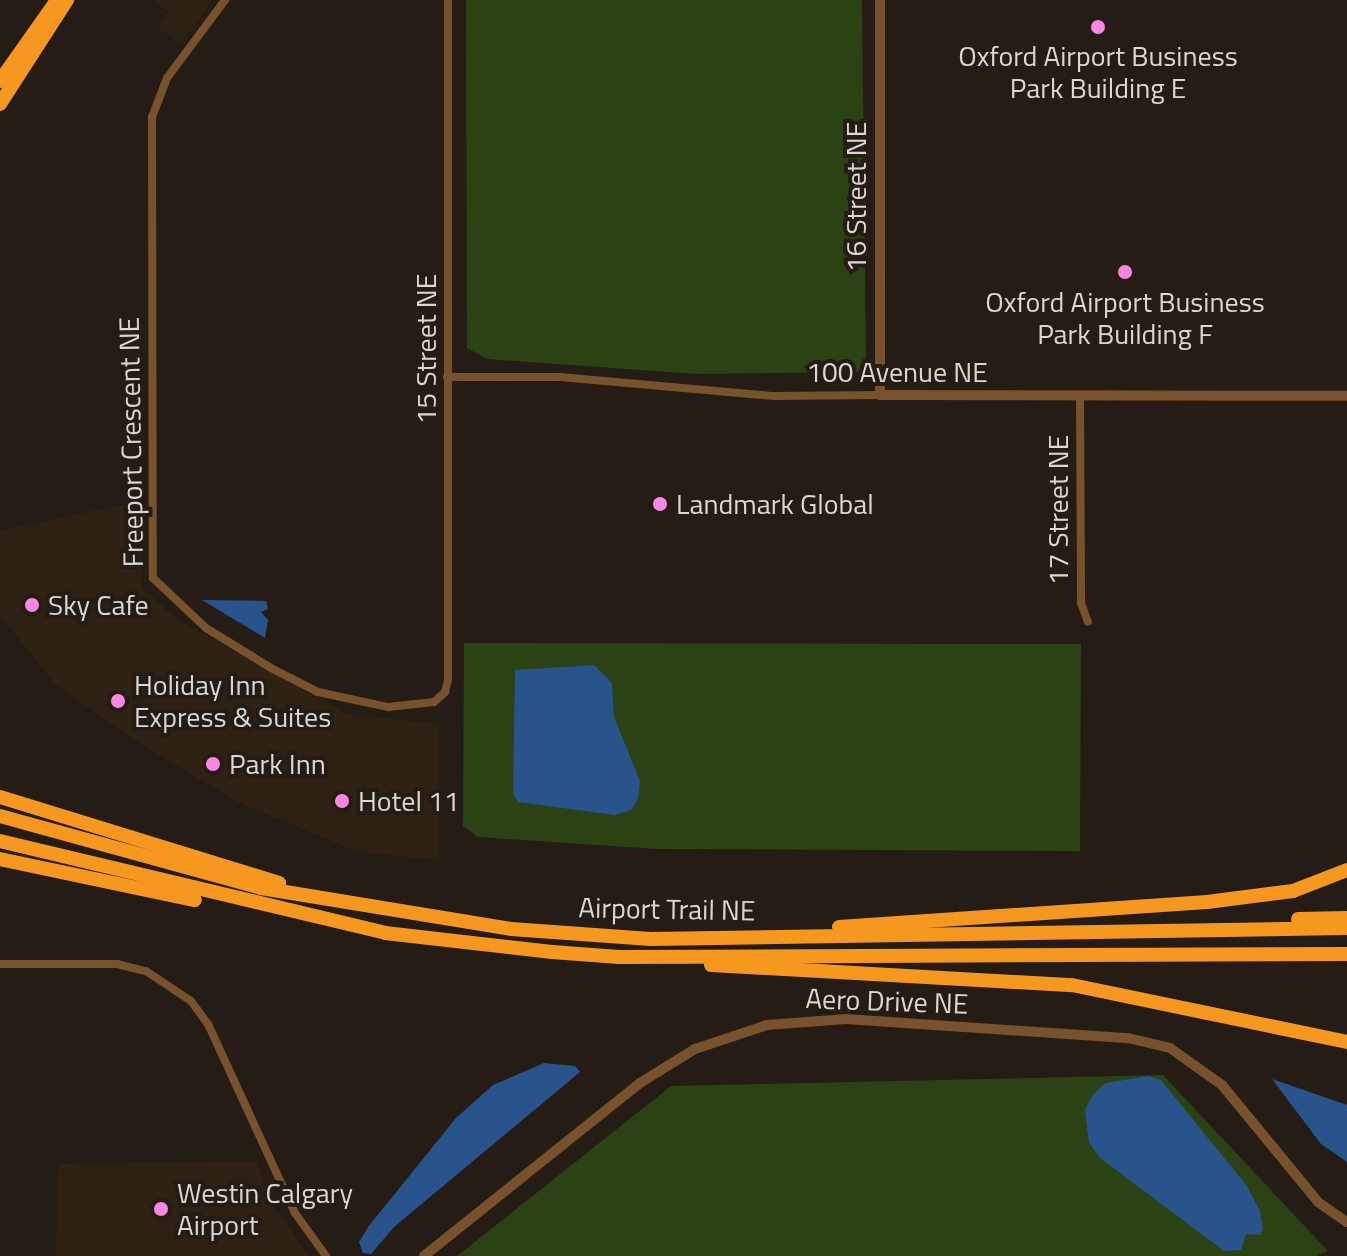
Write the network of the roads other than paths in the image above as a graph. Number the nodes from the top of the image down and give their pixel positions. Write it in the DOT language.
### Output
graph roads {
  1 [pos="58,0"];
  2 [pos="67,0"];
  3 [pos="225,0"];
  4 [pos="448,0"];
  5 [pos="880,0"];
  6 [pos="0,81"];
  7 [pos="0,104"];
  8 [pos="447,377"];
  9 [pos="880,395"];
  10 [pos="1080,396"];
  11 [pos="1347,396"];
  12 [pos="1088,622"];
  13 [pos="441,697"];
  14 [pos="0,797"];
  15 [pos="0,816"];
  16 [pos="0,841"];
  17 [pos="0,859"];
  18 [pos="1347,870"];
  19 [pos="1347,918"];
  20 [pos="455,923"];
  21 [pos="1347,928"];
  22 [pos="1190,930"];
  23 [pos="385,933"];
  24 [pos="651,939"];
  25 [pos="1347,954"];
  26 [pos="619,957"];
  27 [pos="0,964"];
  28 [pos="1346,1042"];
  29 [pos="1347,1222"];
  30 [pos="326,1256"];
  31 [pos="424,1256"];
  1 -- 6 [label="highway"];
  2 -- 7 [label="highway"];
  3 -- 13 [label="street, Freeport Crescent NE"];
  4 -- 8 [label="street, 15 Street NE"];
  5 -- 9 [label="street, 16 Street NE"];
  8 -- 9 [label="street, 100 Avenue NE"];
  8 -- 13 [label="street, 15 Street NE"];
  9 -- 10 [label="street, 100 Avenue NE"];
  10 -- 11 [label="street, 100 Avenue NE"];
  10 -- 12 [label="street, 17 Street NE"];
  14 -- 20 [label="highway"];
  15 -- 20 [label="highway, Airport Trail NE"];
  16 -- 23 [label="highway, Airport Trail NE"];
  17 -- 23 [label="highway"];
  18 -- 24 [label="highway"];
  19 -- 22 [label="highway"];
  20 -- 24 [label="highway, Airport Trail NE"];
  21 -- 22 [label="highway, Airport Trail NE"];
  22 -- 24 [label="highway, Airport Trail NE"];
  23 -- 26 [label="highway, Airport Trail NE"];
  25 -- 26 [label="highway, Airport Trail NE"];
  26 -- 28 [label="highway"];
  27 -- 30 [label="street"];
  29 -- 31 [label="street, Aero Drive NE"];
}
